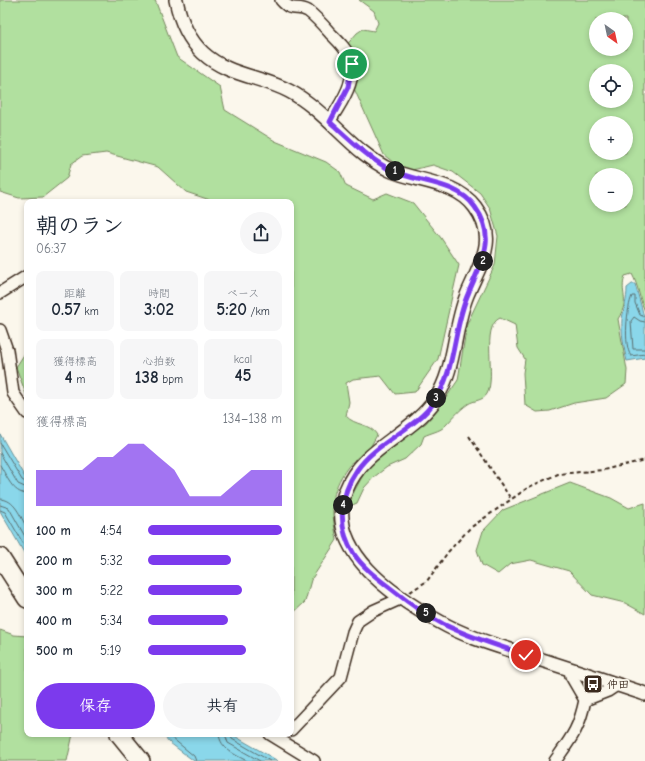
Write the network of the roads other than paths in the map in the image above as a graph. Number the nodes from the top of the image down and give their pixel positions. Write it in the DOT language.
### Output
graph roads {
  1 [pos="176,0"];
  2 [pos="281,0"];
  3 [pos="330,122"];
  4 [pos="24,278"];
  5 [pos="0,293"];
  6 [pos="0,330"];
  7 [pos="24,409"];
  8 [pos="0,557"];
  9 [pos="24,594"];
  10 [pos="402,598"];
  11 [pos="570,669"];
  12 [pos="617,685"];
  13 [pos="645,694"];
  14 [pos="585,700"];
  15 [pos="294,727"];
  16 [pos="122,737"];
  17 [pos="284,738"];
  18 [pos="141,761"];
  19 [pos="314,761"];
  20 [pos="555,761"];
  1 -- 3 [label="street"];
  2 -- 3 [label="street"];
  3 -- 10 [label="street"];
  4 -- 5 [label="street"];
  6 -- 7 [label="street"];
  8 -- 9 [label="main road"];
  10 -- 11 [label="street"];
  10 -- 15 [label="street"];
  11 -- 12 [label="street"];
  11 -- 14 [label="street"];
  12 -- 13 [label="street"];
  12 -- 14 [label="street"];
  14 -- 20 [label="street"];
  16 -- 18 [label="main road"];
  17 -- 19 [label="street"];
}
